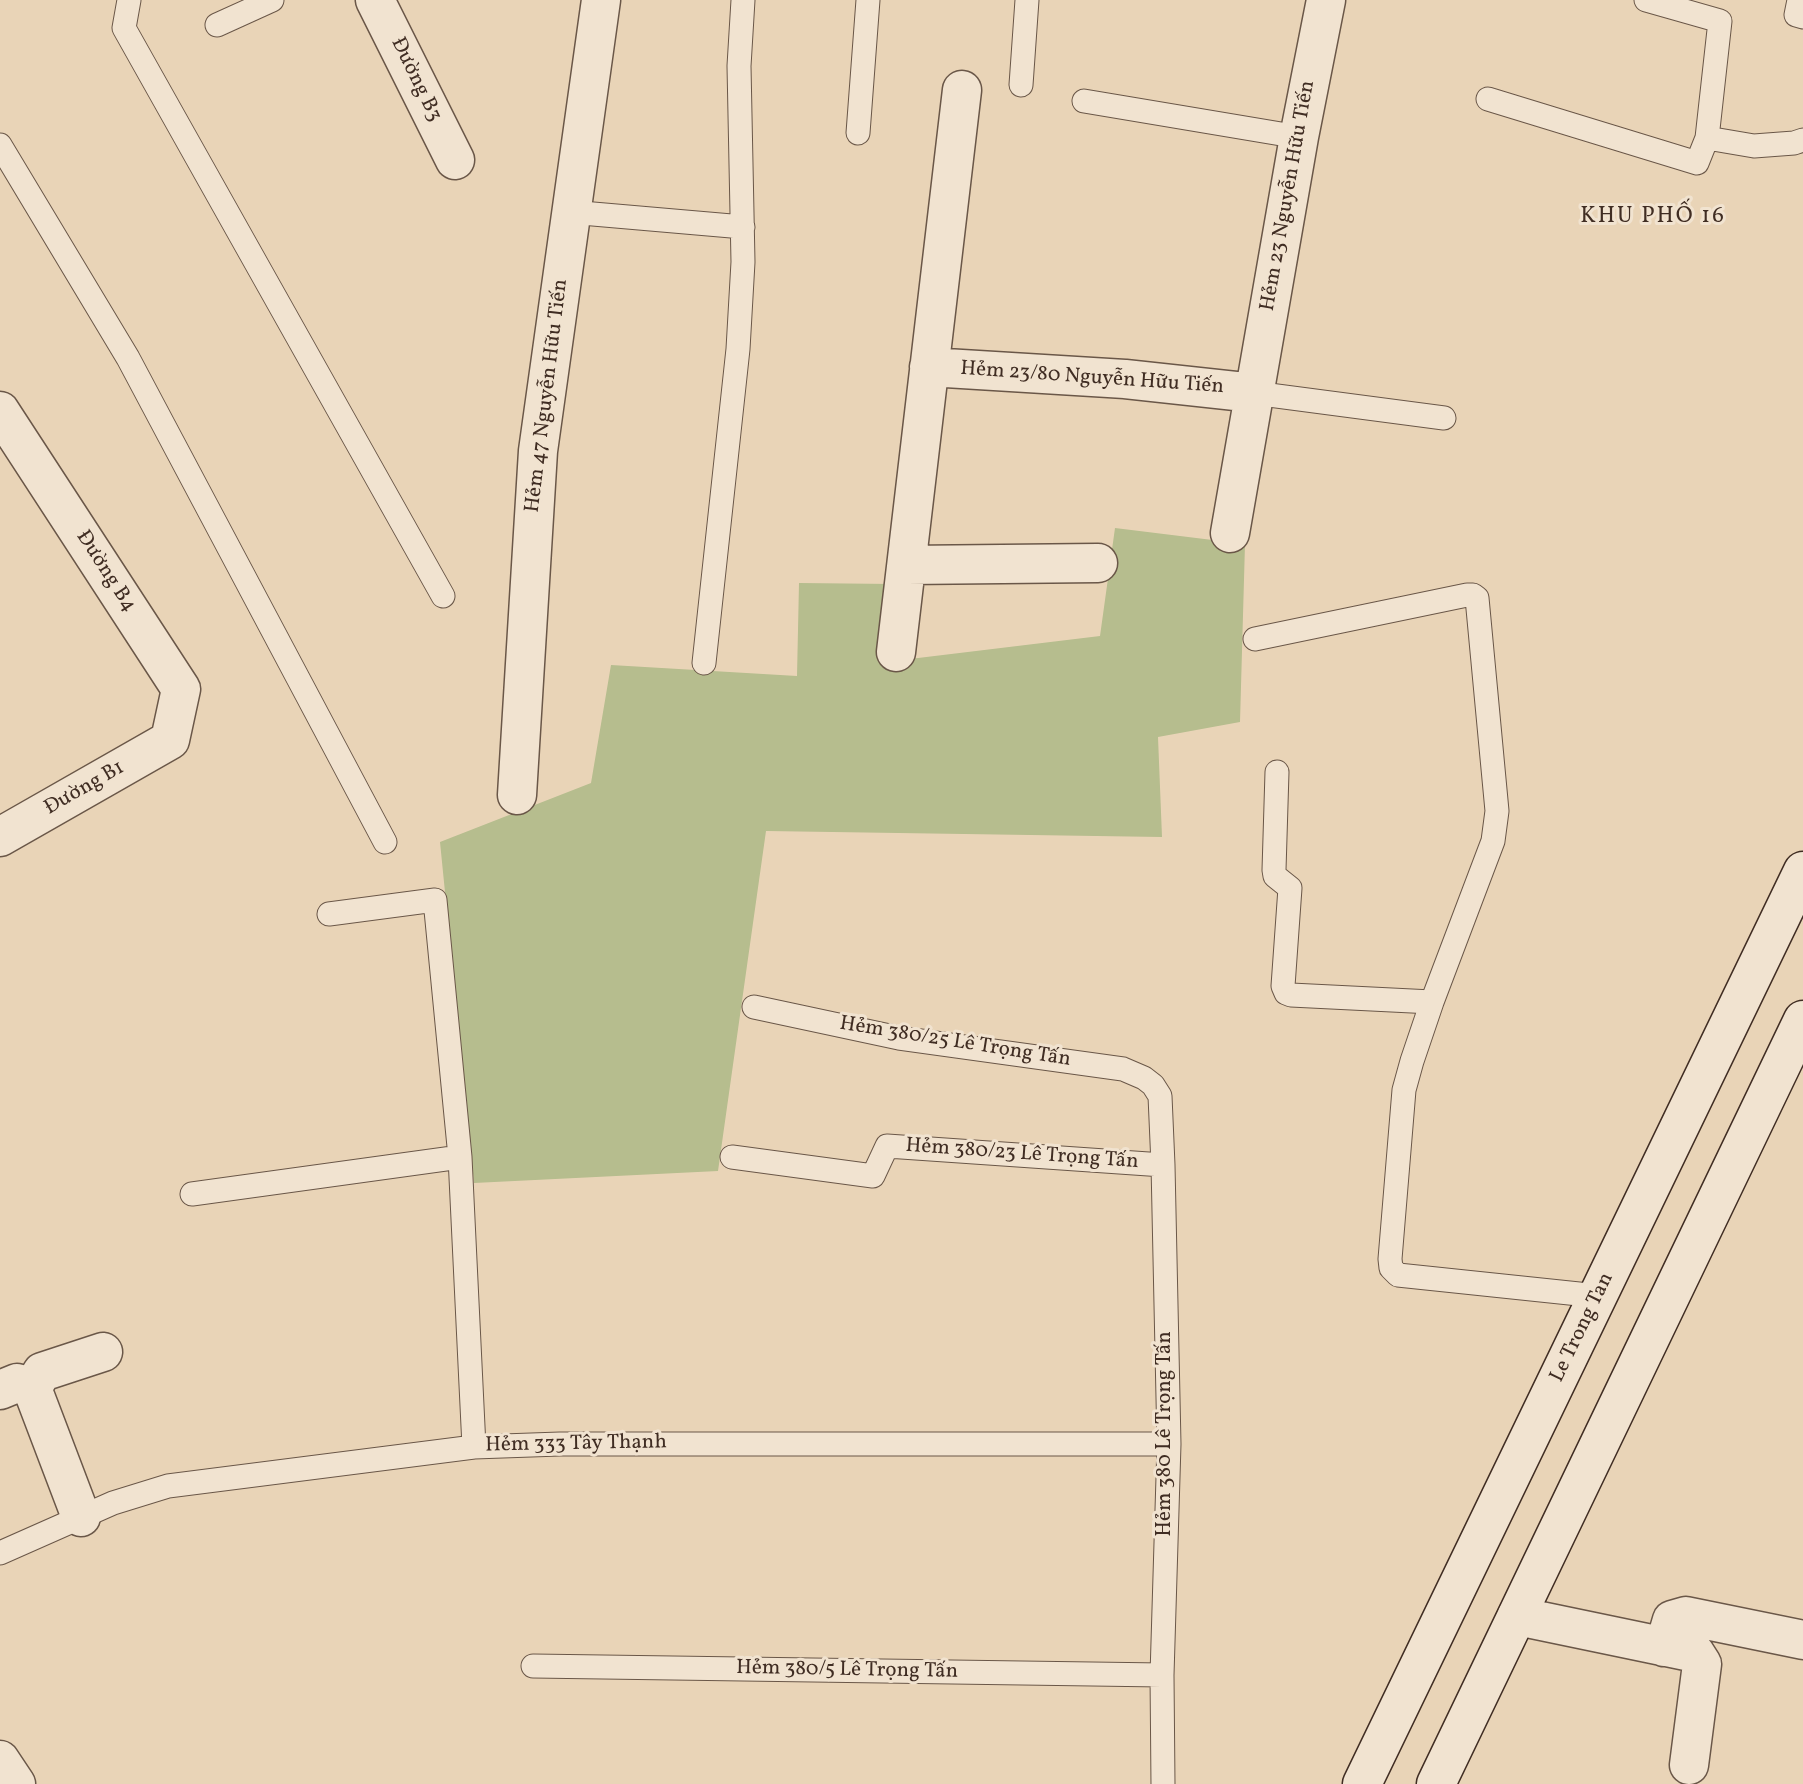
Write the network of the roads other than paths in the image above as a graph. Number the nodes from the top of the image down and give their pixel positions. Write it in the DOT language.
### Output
graph roads {
  1 [pos="129,0"];
  2 [pos="272,0"];
  3 [pos="375,0"];
  4 [pos="601,0"];
  5 [pos="743,0"];
  6 [pos="868,0"];
  7 [pos="1027,0"];
  8 [pos="1326,0"];
  9 [pos="1646,0"];
  10 [pos="1799,0"];
  11 [pos="1803,17"];
  12 [pos="217,25"];
  13 [pos="1021,85"];
  14 [pos="962,90"];
  15 [pos="1488,99"];
  16 [pos="1083,102"];
  17 [pos="858,133"];
  18 [pos="1299,137"];
  19 [pos="1707,138"];
  20 [pos="1803,140"];
  21 [pos="0,145"];
  22 [pos="455,160"];
  23 [pos="570,212"];
  24 [pos="743,228"];
  25 [pos="929,367"];
  26 [pos="1254,393"];
  27 [pos="0,411"];
  28 [pos="1444,418"];
  29 [pos="1230,533"];
  30 [pos="1098,563"];
  31 [pos="906,565"];
  32 [pos="443,596"];
  33 [pos="1255,639"];
  34 [pos="896,652"];
  35 [pos="704,663"];
  36 [pos="170,740"];
  37 [pos="1277,772"];
  38 [pos="517,795"];
  39 [pos="0,837"];
  40 [pos="384,842"];
  41 [pos="1803,871"];
  42 [pos="329,914"];
  43 [pos="1792,921"];
  44 [pos="1433,1002"];
  45 [pos="754,1007"];
  46 [pos="1803,1020"];
  47 [pos="1153,1085"];
  48 [pos="460,1157"];
  49 [pos="733,1157"];
  50 [pos="1164,1165"];
  51 [pos="192,1194"];
  52 [pos="1598,1296"];
  53 [pos="103,1352"];
  54 [pos="16,1389"];
  55 [pos="1169,1444"];
  56 [pos="474,1447"];
  57 [pos="81,1517"];
  58 [pos="0,1553"];
  59 [pos="1517,1616"];
  60 [pos="1803,1640"];
  61 [pos="1664,1647"];
  62 [pos="533,1666"];
  63 [pos="1162,1675"];
  64 [pos="0,1760"];
  65 [pos="1689,1765"];
  66 [pos="16,1784"];
  67 [pos="1163,1784"];
  68 [pos="1362,1784"];
  69 [pos="1436,1784"];
  1 -- 32 [label="lane"];
  2 -- 12 [label="lane"];
  3 -- 22 [label="street, Đường B3"];
  4 -- 23 [label="street, Hẻm 47 Nguyễn Hữu Tiến"];
  5 -- 24 [label="lane"];
  6 -- 17 [label="lane"];
  7 -- 13 [label="lane"];
  8 -- 18 [label="street, Hẻm 23 Nguyễn Hữu Tiến"];
  9 -- 19 [label="lane"];
  10 -- 11 [label="lane"];
  14 -- 25 [label="street, Hẻm 23/80 Nguyễn Hữu Tiến"];
  15 -- 19 [label="lane"];
  16 -- 18 [label="lane"];
  18 -- 26 [label="street, Hẻm 23 Nguyễn Hữu Tiến"];
  19 -- 20 [label="lane"];
  21 -- 40 [label="lane"];
  23 -- 24 [label="lane"];
  23 -- 38 [label="street, Hẻm 47 Nguyễn Hữu Tiến"];
  24 -- 35 [label="lane"];
  25 -- 26 [label="street, Hẻm 23/80 Nguyễn Hữu Tiến"];
  25 -- 31 [label="street, Hẻm 23/80 Nguyễn Hữu Tiến"];
  26 -- 28 [label="lane"];
  26 -- 29 [label="street, Hẻm 23 Nguyễn Hữu Tiến"];
  27 -- 36 [label="street, Đường B4"];
  30 -- 31 [label="street"];
  31 -- 34 [label="street, Hẻm 23/80 Nguyễn Hữu Tiến"];
  33 -- 44 [label="lane"];
  36 -- 39 [label="street, Đường B1"];
  37 -- 44 [label="lane"];
  41 -- 43 [label="street, Le Trong Tan"];
  42 -- 48 [label="lane"];
  43 -- 52 [label="street, Le Trong Tan"];
  44 -- 52 [label="lane"];
  45 -- 47 [label="lane, Hẻm 380/25 Lê Trọng Tấn"];
  46 -- 59 [label="street"];
  47 -- 50 [label="lane, Hẻm 380 Lê Trọng Tấn"];
  48 -- 51 [label="lane"];
  48 -- 56 [label="lane"];
  49 -- 50 [label="lane, Hẻm 380/23 Lê Trọng Tấn"];
  50 -- 55 [label="lane, Hẻm 380 Lê Trọng Tấn"];
  52 -- 68 [label="street, Le Trong Tan"];
  53 -- 54 [label="street"];
  54 -- 57 [label="street"];
  55 -- 56 [label="lane, Hẻm 333 Tây Thạnh"];
  55 -- 63 [label="lane, Hẻm 380 Lê Trọng Tấn"];
  56 -- 57 [label="lane, Hẻm 333 Tây Thạnh"];
  57 -- 58 [label="lane, Hẻm 333 Tây Thạnh"];
  59 -- 61 [label="street"];
  59 -- 69 [label="street"];
  60 -- 61 [label="street"];
  61 -- 65 [label="street"];
  62 -- 63 [label="lane, Hẻm 380/5 Lê Trọng Tấn"];
  63 -- 67 [label="lane, Hẻm 380 Lê Trọng Tấn"];
  64 -- 66 [label="street"];
}
